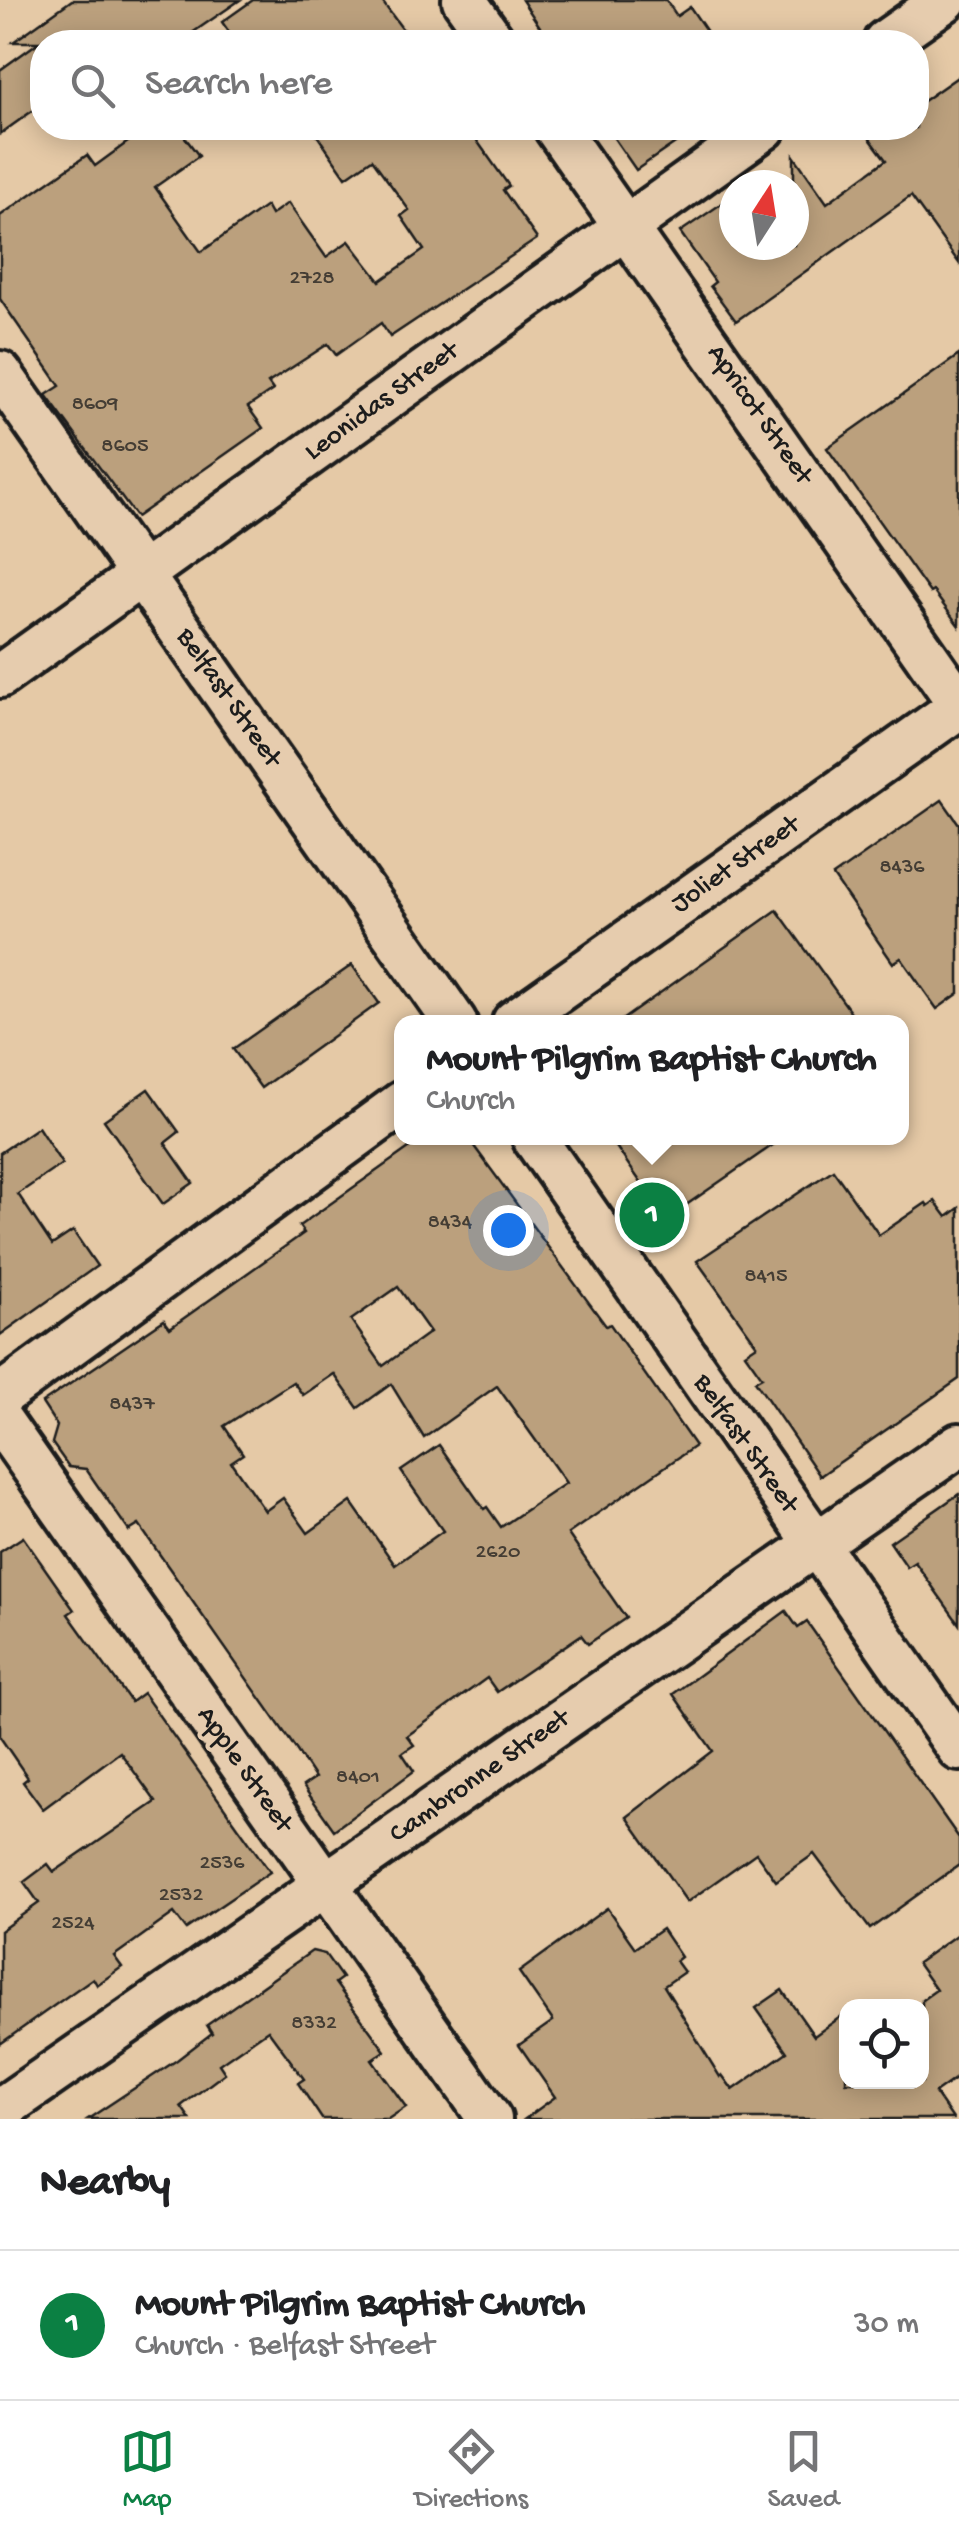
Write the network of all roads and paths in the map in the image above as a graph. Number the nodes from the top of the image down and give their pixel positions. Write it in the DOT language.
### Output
graph roads {
  1 [pos="464,0"];
  2 [pos="945,0"];
  3 [pos="485,30"];
  4 [pos="901,30"];
  5 [pos="565,140"];
  6 [pos="747,140"];
  7 [pos="626,224"];
  8 [pos="0,373"];
  9 [pos="144,576"];
  10 [pos="0,676"];
  11 [pos="959,705"];
  12 [pos="449,1015"];
  13 [pos="524,1015"];
  14 [pos="394,1109"];
  15 [pos="539,1145"];
  16 [pos="0,1396"];
  17 [pos="0,1420"];
  18 [pos="959,1444"];
  19 [pos="816,1546"];
  20 [pos="959,1749"];
  21 [pos="324,1885"];
  22 [pos="0,2110"];
  23 [pos="490,2119"];
  1 -- 3 [label="street"];
  2 -- 4 [label="street"];
  5 -- 7 [label="street, Apricot Street"];
  6 -- 7 [label="street, Leonidas Street"];
  7 -- 9 [label="street, Leonidas Street"];
  7 -- 11 [label="street, Apricot Street"];
  8 -- 9 [label="street, Belfast Street"];
  9 -- 10 [label="street, Leonidas Street"];
  9 -- 12 [label="street, Belfast Street"];
  11 -- 13 [label="street, Joliet Street"];
  14 -- 16 [label="street"];
  15 -- 19 [label="street, Belfast Street"];
  17 -- 21 [label="street, Apple Street"];
  18 -- 19 [label="street, Cambronne Street"];
  19 -- 20 [label="street, Belfast Street"];
  19 -- 21 [label="street, Cambronne Street"];
  21 -- 22 [label="street, Cambronne Street"];
  21 -- 23 [label="street, Apple Street"];
}
